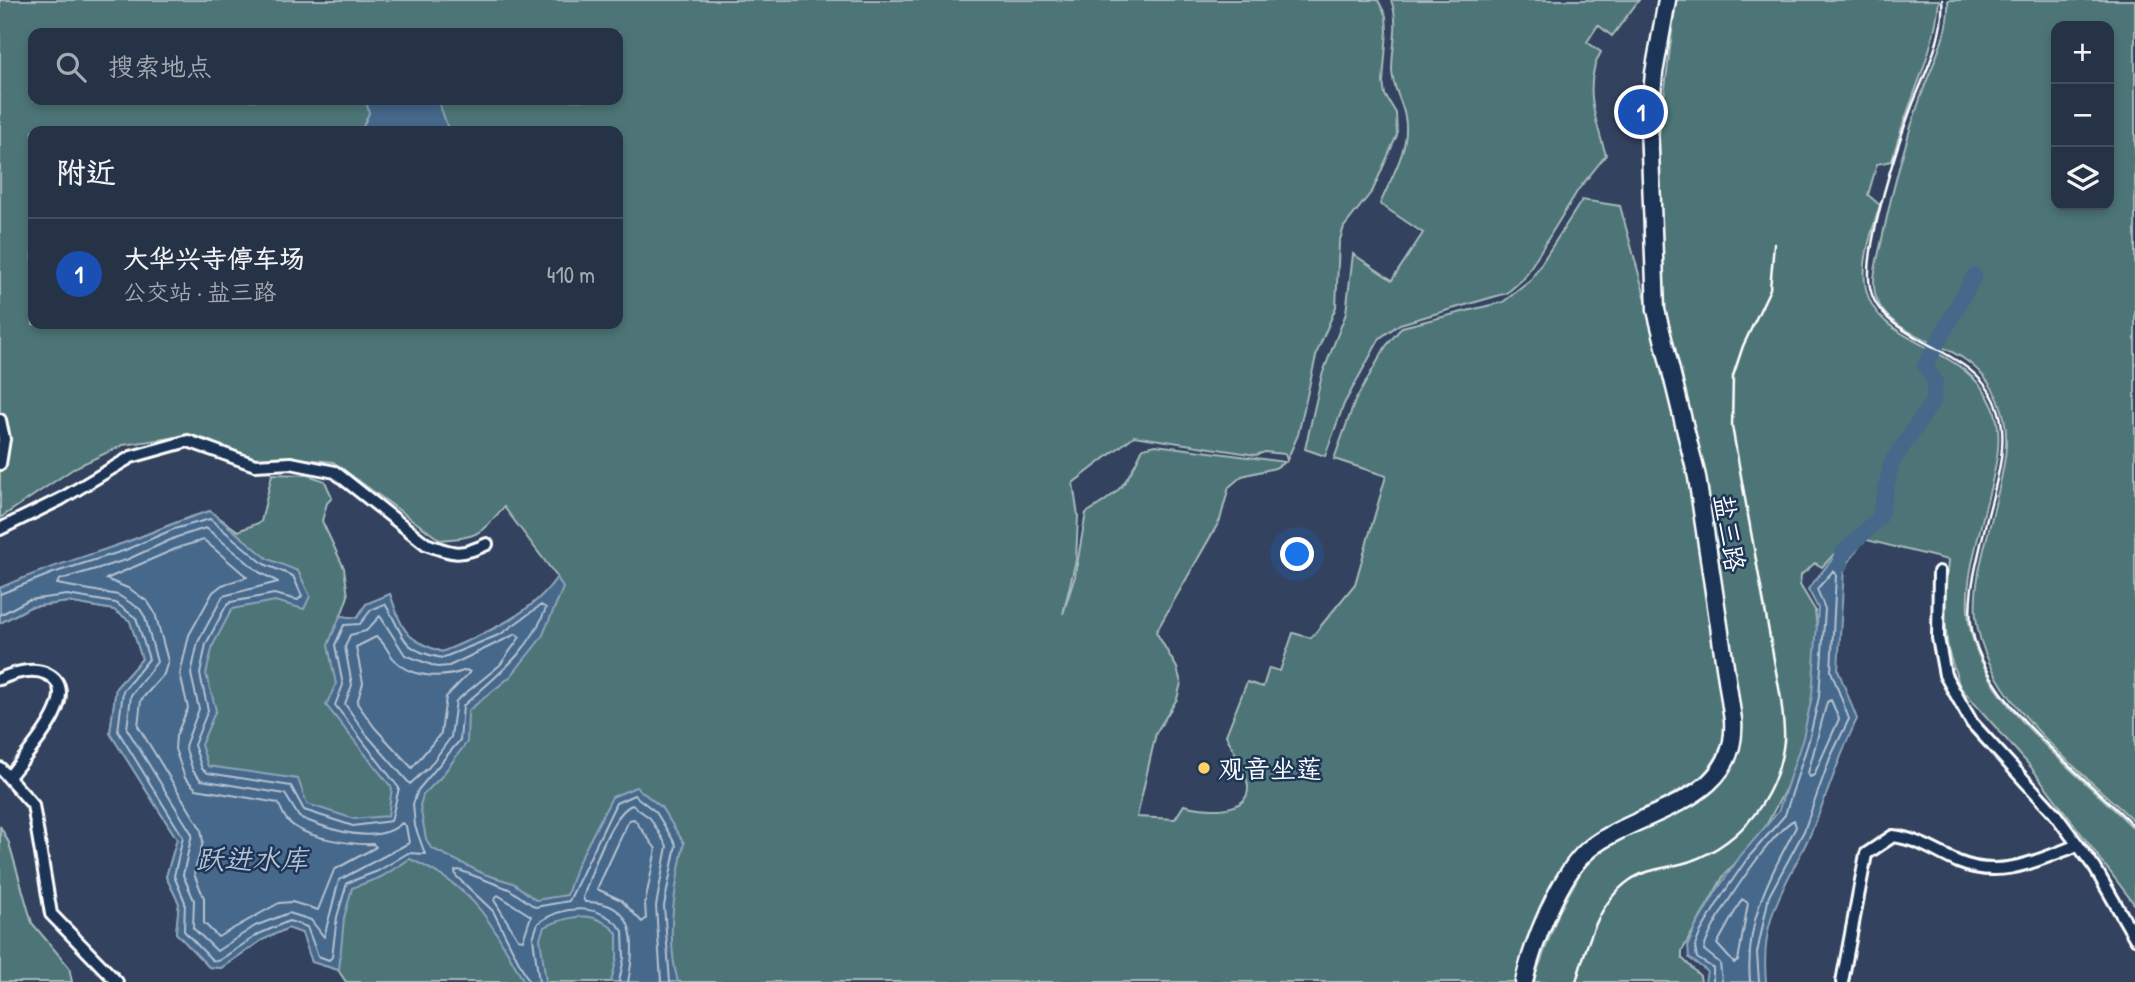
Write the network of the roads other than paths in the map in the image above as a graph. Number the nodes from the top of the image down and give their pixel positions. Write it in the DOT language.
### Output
graph roads {
  1 [pos="1667,0"];
  2 [pos="0,420"];
  3 [pos="0,464"];
  4 [pos="0,529"];
  5 [pos="487,544"];
  6 [pos="1939,572"];
  7 [pos="0,679"];
  8 [pos="0,768"];
  9 [pos="9,777"];
  10 [pos="2078,845"];
  11 [pos="2135,937"];
  12 [pos="117,982"];
  13 [pos="1524,982"];
  14 [pos="1842,982"];
  1 -- 13 [label="main road, 盐三路"];
  2 -- 3 [label="street"];
  4 -- 5 [label="street"];
  6 -- 10 [label="street"];
  7 -- 9 [label="street"];
  8 -- 9 [label="street"];
  9 -- 12 [label="street"];
  10 -- 11 [label="street"];
  10 -- 14 [label="street"];
}
